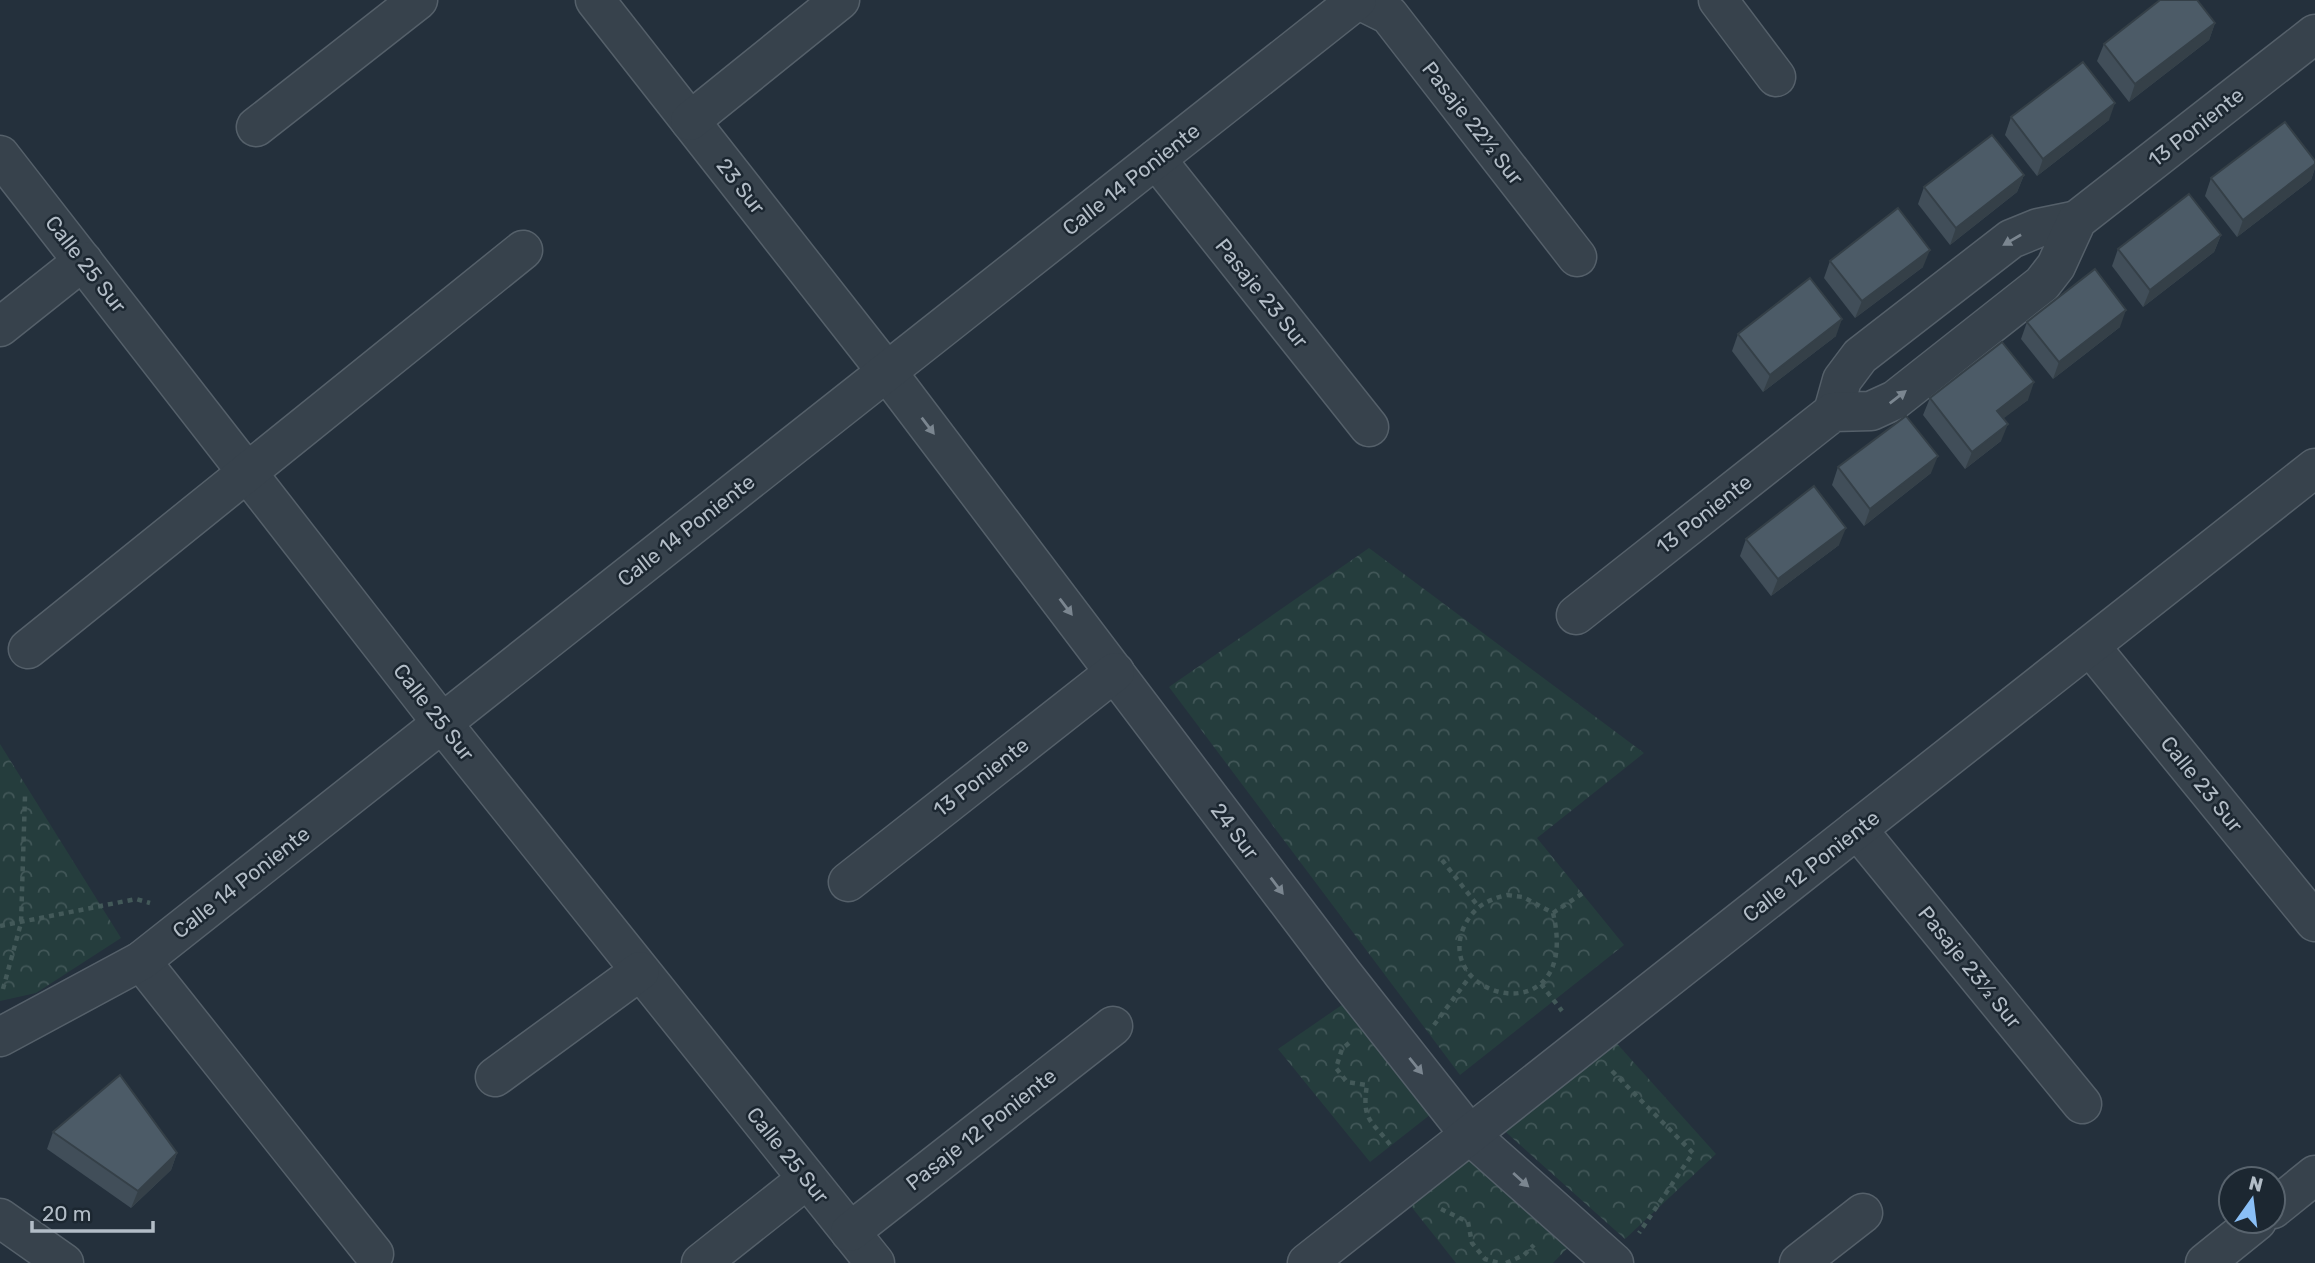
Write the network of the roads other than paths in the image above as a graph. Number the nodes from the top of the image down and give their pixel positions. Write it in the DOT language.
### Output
graph roads {
  1 [pos="418,0"];
  2 [pos="595,0"];
  3 [pos="840,0"];
  4 [pos="1358,0"];
  5 [pos="1718,0"];
  6 [pos="2315,34"];
  7 [pos="1776,77"];
  8 [pos="690,121"];
  9 [pos="256,127"];
  10 [pos="0,155"];
  11 [pos="1156,159"];
  12 [pos="2077,220"];
  13 [pos="523,250"];
  14 [pos="1577,257"];
  15 [pos="83,261"];
  16 [pos="0,327"];
  17 [pos="887,372"];
  18 [pos="1833,412"];
  19 [pos="1369,427"];
  20 [pos="2315,468"];
  21 [pos="248,472"];
  22 [pos="1576,615"];
  23 [pos="2090,646"];
  24 [pos="28,649"];
  25 [pos="1115,672"];
  26 [pos="442,723"];
  27 [pos="1857,830"];
  28 [pos="848,882"];
  29 [pos="2315,922"];
  30 [pos="141,961"];
  31 [pos="640,971"];
  32 [pos="1113,1026"];
  33 [pos="0,1037"];
  34 [pos="495,1077"];
  35 [pos="2082,1104"];
  36 [pos="1470,1135"];
  37 [pos="2315,1175"];
  38 [pos="807,1179"];
  39 [pos="2287,1198"];
  40 [pos="1863,1213"];
  41 [pos="0,1218"];
  42 [pos="850,1232"];
  43 [pos="2240,1235"];
  44 [pos="1623,1252"];
  45 [pos="374,1254"];
  46 [pos="64,1263"];
  47 [pos="701,1263"];
  48 [pos="875,1263"];
  49 [pos="1307,1263"];
  50 [pos="1799,1263"];
  51 [pos="2205,1263"];
  1 -- 9 [label="street"];
  2 -- 8 [label="street, 23 Sur"];
  3 -- 8 [label="street"];
  4 -- 11 [label="street, Calle 14 Poniente"];
  4 -- 14 [label="street, Pasaje 22½ Sur"];
  5 -- 7 [label="street"];
  6 -- 12 [label="street, 13 Poniente"];
  8 -- 17 [label="street, 23 Sur"];
  10 -- 15 [label="street, Calle 25 Sur"];
  11 -- 17 [label="street, Calle 14 Poniente"];
  11 -- 19 [label="street, Pasaje 23 Sur"];
  12 -- 18 [label="street, 13 Poniente, one-way"];
  18 -- 12 [label="street, 13 Poniente, one-way"];
  13 -- 21 [label="street"];
  15 -- 16 [label="street"];
  15 -- 21 [label="street, Calle 25 Sur"];
  17 -- 25 [label="street, 24 Sur, one-way"];
  17 -- 26 [label="street, Calle 14 Poniente"];
  18 -- 22 [label="street, 13 Poniente"];
  20 -- 23 [label="street, Calle 12 Poniente"];
  21 -- 24 [label="street"];
  21 -- 26 [label="street, Calle 25 Sur"];
  23 -- 27 [label="street, Calle 12 Poniente"];
  23 -- 29 [label="street, Calle 23 Sur"];
  25 -- 28 [label="street, 13 Poniente"];
  25 -- 36 [label="street, 24 Sur, one-way"];
  26 -- 30 [label="street, Calle 14 Poniente"];
  26 -- 31 [label="street, Calle 25 Sur"];
  27 -- 35 [label="street, Pasaje 23½ Sur"];
  27 -- 36 [label="street, Calle 12 Poniente"];
  30 -- 33 [label="street, Calle 14 Poniente"];
  30 -- 45 [label="street"];
  31 -- 34 [label="street"];
  31 -- 38 [label="street, Calle 25 Sur"];
  32 -- 42 [label="street, Pasaje 12 Poniente"];
  36 -- 44 [label="street, 24 Sur, one-way"];
  36 -- 49 [label="street, Calle 12 Poniente"];
  37 -- 39 [label="street"];
  38 -- 42 [label="street, Calle 25 Sur"];
  38 -- 47 [label="street"];
  40 -- 50 [label="street"];
  41 -- 46 [label="street"];
  42 -- 48 [label="street, Calle 25 Sur"];
  43 -- 51 [label="street"];
}
